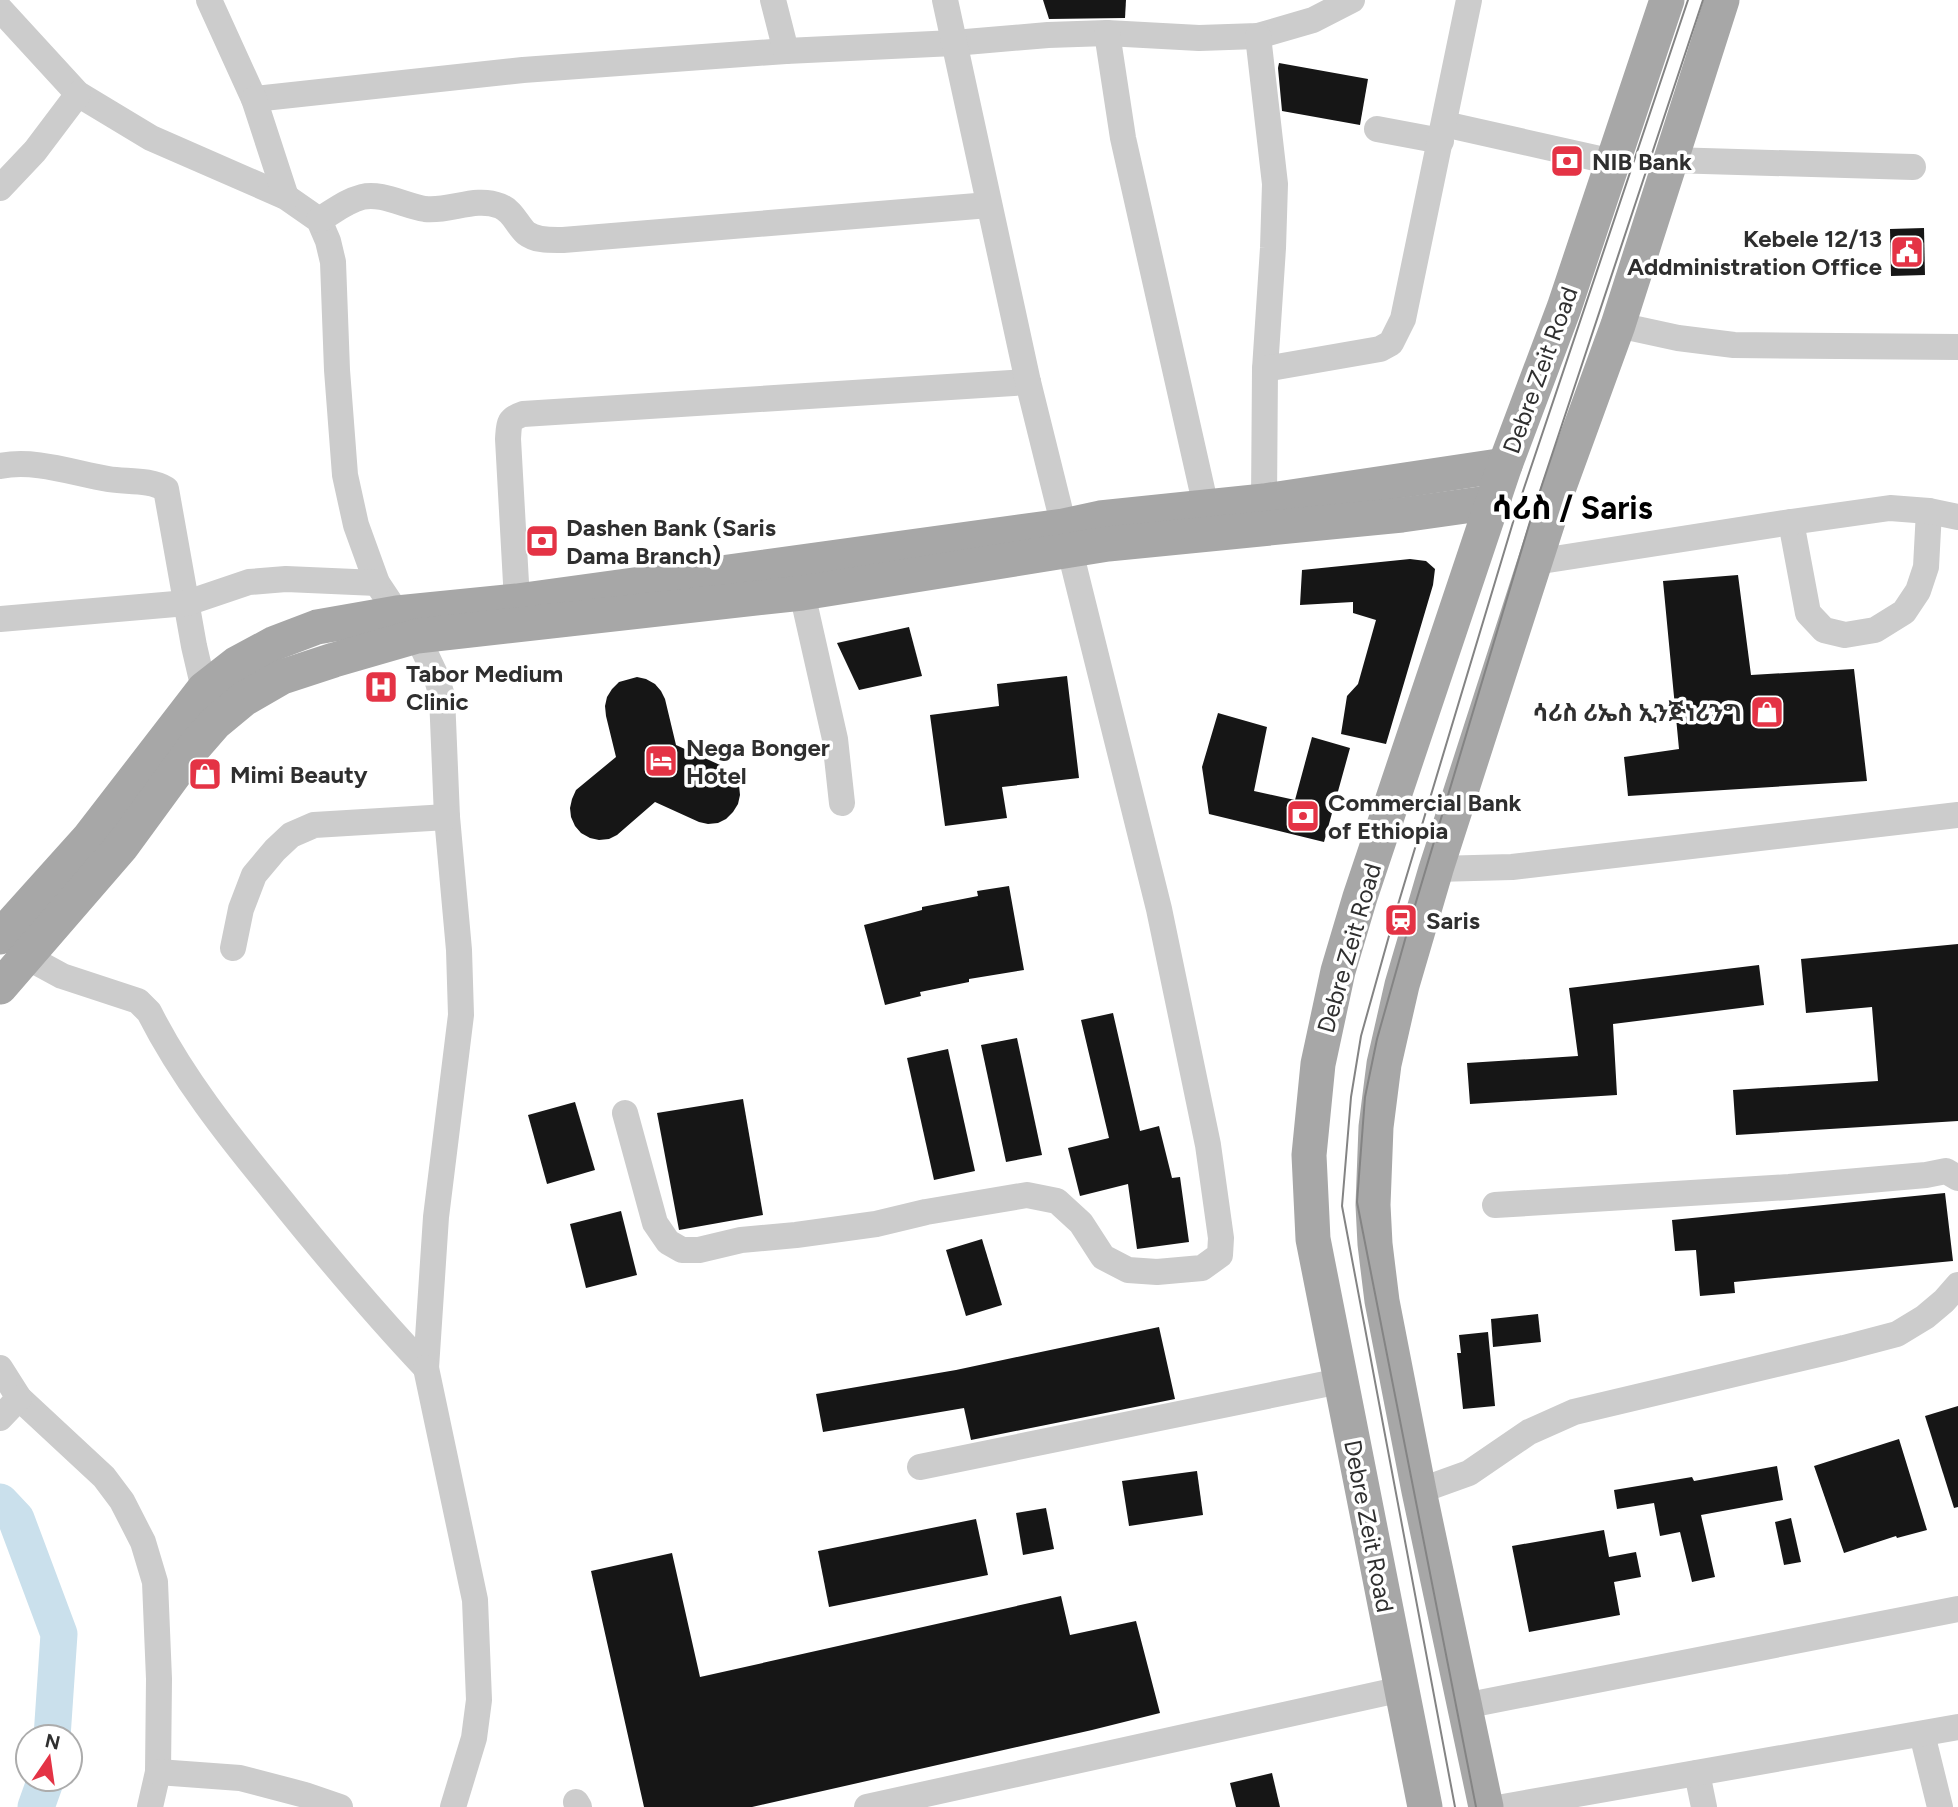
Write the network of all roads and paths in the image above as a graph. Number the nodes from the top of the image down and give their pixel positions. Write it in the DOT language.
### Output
graph roads {
  1 [pos="209,0"];
  2 [pos="773,0"];
  3 [pos="945,0"];
  4 [pos="1352,0"];
  5 [pos="1469,0"];
  6 [pos="1667,0"];
  7 [pos="1722,0"];
  8 [pos="0,9"];
  9 [pos="1314,10"];
  10 [pos="1107,33"];
  11 [pos="1258,36"];
  12 [pos="954,43"];
  13 [pos="786,51"];
  14 [pos="78,94"];
  15 [pos="254,99"];
  16 [pos="1377,129"];
  17 [pos="1442,133"];
  18 [pos="1670,160"];
  19 [pos="1613,162"];
  20 [pos="1913,167"];
  21 [pos="0,188"];
  22 [pos="286,197"];
  23 [pos="989,205"];
  24 [pos="319,220"];
  25 [pos="1618,325"];
  26 [pos="1958,347"];
  27 [pos="1265,369"];
  28 [pos="1028,382"];
  29 [pos="1505,464"];
  30 [pos="0,466"];
  31 [pos="1264,501"];
  32 [pos="1494,502"];
  33 [pos="1206,507"];
  34 [pos="1929,511"];
  35 [pos="1958,517"];
  36 [pos="1791,522"];
  37 [pos="1067,538"];
  38 [pos="1535,562"];
  39 [pos="377,583"];
  40 [pos="802,593"];
  41 [pos="187,603"];
  42 [pos="520,612"];
  43 [pos="0,619"];
  44 [pos="407,625"];
  45 [pos="204,689"];
  46 [pos="842,803"];
  47 [pos="1958,815"];
  48 [pos="447,817"];
  49 [pos="1436,869"];
  50 [pos="14,947"];
  51 [pos="233,948"];
  52 [pos="0,987"];
  53 [pos="625,1113"];
  54 [pos="1958,1178"];
  55 [pos="1495,1205"];
  56 [pos="1958,1285"];
  57 [pos="0,1368"];
  58 [pos="426,1368"];
  59 [pos="1340,1381"];
  60 [pos="9,1407"];
  61 [pos="920,1467"];
  62 [pos="1419,1492"];
  63 [pos="1958,1609"];
  64 [pos="1402,1689"];
  65 [pos="1464,1706"];
  66 [pos="1958,1727"];
  67 [pos="1922,1734"];
  68 [pos="158,1772"];
  69 [pos="1697,1773"];
  70 [pos="150,1807"];
  71 [pos="340,1807"];
  72 [pos="453,1807"];
  73 [pos="867,1807"];
  74 [pos="1425,1807"];
  75 [pos="1486,1807"];
  76 [pos="1503,1807"];
  77 [pos="1704,1807"];
  78 [pos="1940,1807"];
  1 -- 15 [label="street"];
  2 -- 13 [label="street"];
  3 -- 12 [label="street"];
  4 -- 9 [label="street"];
  5 -- 17 [label="street"];
  6 -- 19 [label="main road, Debre Zeit Road"];
  7 -- 18 [label="main road"];
  8 -- 14 [label="street"];
  9 -- 11 [label="street"];
  10 -- 11 [label="street"];
  10 -- 12 [label="street"];
  10 -- 33 [label="street"];
  11 -- 27 [label="street"];
  12 -- 13 [label="street"];
  12 -- 23 [label="street"];
  13 -- 15 [label="street"];
  14 -- 21 [label="street"];
  14 -- 22 [label="street"];
  15 -- 22 [label="street"];
  16 -- 17 [label="street"];
  17 -- 19 [label="street"];
  17 -- 27 [label="street"];
  18 -- 20 [label="street"];
  18 -- 25 [label="main road"];
  19 -- 29 [label="main road, Debre Zeit Road"];
  22 -- 24 [label="street"];
  23 -- 24 [label="street"];
  23 -- 28 [label="street"];
  24 -- 39 [label="street"];
  25 -- 26 [label="street"];
  25 -- 38 [label="main road"];
  27 -- 31 [label="street"];
  28 -- 37 [label="street"];
  28 -- 42 [label="street"];
  29 -- 31 [label="main road"];
  29 -- 32 [label="main road, Debre Zeit Road"];
  30 -- 41 [label="street"];
  31 -- 33 [label="main road"];
  32 -- 37 [label="main road"];
  32 -- 59 [label="main road, Debre Zeit Road"];
  33 -- 37 [label="main road"];
  34 -- 35 [label="street"];
  34 -- 36 [label="street"];
  34 -- 36 [label="street"];
  36 -- 38 [label="street"];
  37 -- 40 [label="main road"];
  37 -- 42 [label="main road"];
  37 -- 53 [label="street"];
  38 -- 49 [label="main road"];
  39 -- 41 [label="street"];
  39 -- 44 [label="street"];
  40 -- 42 [label="main road"];
  40 -- 46 [label="street"];
  41 -- 43 [label="street"];
  41 -- 45 [label="street"];
  42 -- 44 [label="main road"];
  44 -- 45 [label="main road"];
  44 -- 48 [label="street"];
  44 -- 50 [label="main road"];
  45 -- 50 [label="main road"];
  47 -- 49 [label="street"];
  48 -- 51 [label="street"];
  48 -- 58 [label="street"];
  49 -- 62 [label="main road"];
  50 -- 52 [label="main road"];
  50 -- 58 [label="street"];
  54 -- 55 [label="street"];
  56 -- 62 [label="street"];
  57 -- 60 [label="street"];
  58 -- 72 [label="street"];
  59 -- 61 [label="street"];
  59 -- 64 [label="main road, Debre Zeit Road"];
  60 -- 68 [label="street"];
  62 -- 65 [label="main road"];
  63 -- 65 [label="street"];
  64 -- 73 [label="street"];
  64 -- 74 [label="main road, Debre Zeit Road"];
  65 -- 75 [label="main road"];
  66 -- 67 [label="street"];
  67 -- 69 [label="street"];
  67 -- 78 [label="street"];
  68 -- 70 [label="street"];
  68 -- 71 [label="street"];
  69 -- 76 [label="street"];
  69 -- 77 [label="street"];
}
